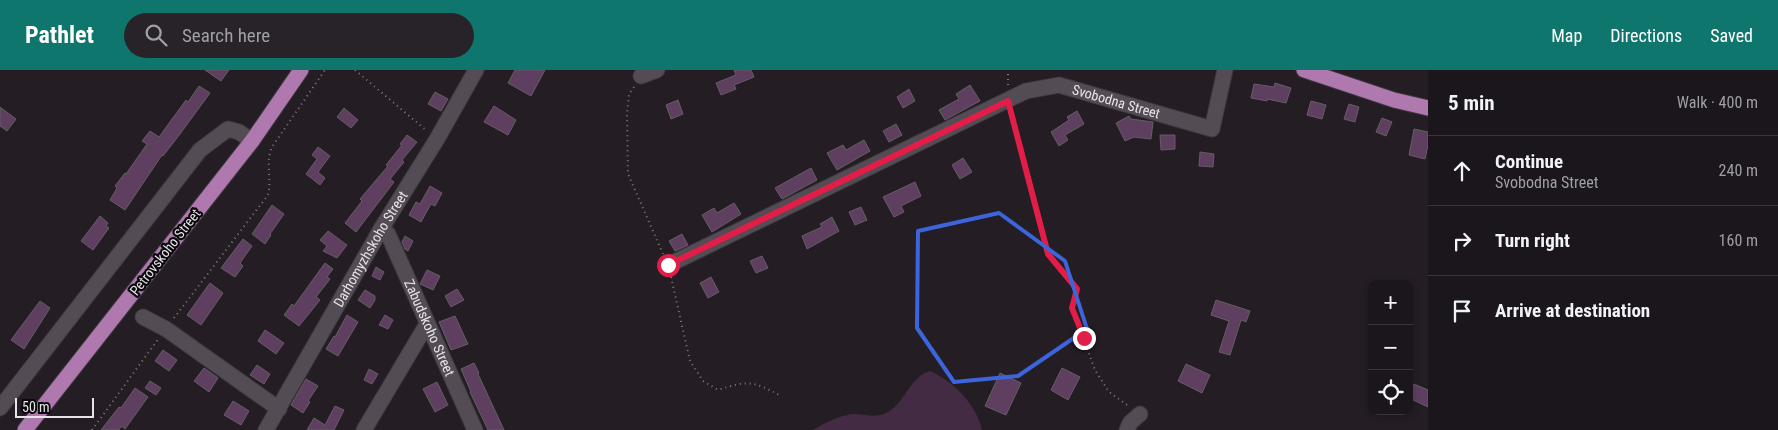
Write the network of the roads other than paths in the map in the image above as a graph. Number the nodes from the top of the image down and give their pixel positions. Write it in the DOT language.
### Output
graph roads {
  1 [pos="301,70"];
  2 [pos="476,70"];
  3 [pos="657,70"];
  4 [pos="1225,70"];
  5 [pos="1304,70"];
  6 [pos="641,76"];
  7 [pos="1428,108"];
  8 [pos="252,141"];
  9 [pos="382,228"];
  10 [pos="668,265"];
  11 [pos="143,317"];
  12 [pos="428,324"];
  13 [pos="0,408"];
  14 [pos="279,409"];
  15 [pos="1140,414"];
  16 [pos="25,430"];
  17 [pos="266,430"];
  18 [pos="364,430"];
  19 [pos="475,430"];
  20 [pos="1127,430"];
  1 -- 8 [label="main road, Petrovskoho Street"];
  2 -- 9 [label="street, Darhomyzhskoho Street"];
  3 -- 6 [label="street"];
  4 -- 10 [label="street, Svobodna Street"];
  5 -- 7 [label="main road"];
  8 -- 13 [label="street"];
  8 -- 16 [label="main road, Petrovskoho Street"];
  9 -- 12 [label="street, Zabudskoho Street"];
  9 -- 14 [label="street, Darhomyzhskoho Street"];
  11 -- 14 [label="street"];
  12 -- 18 [label="street"];
  12 -- 19 [label="street, Zabudskoho Street"];
  14 -- 17 [label="street, Darhomyzhskoho Street"];
  15 -- 20 [label="street"];
}
